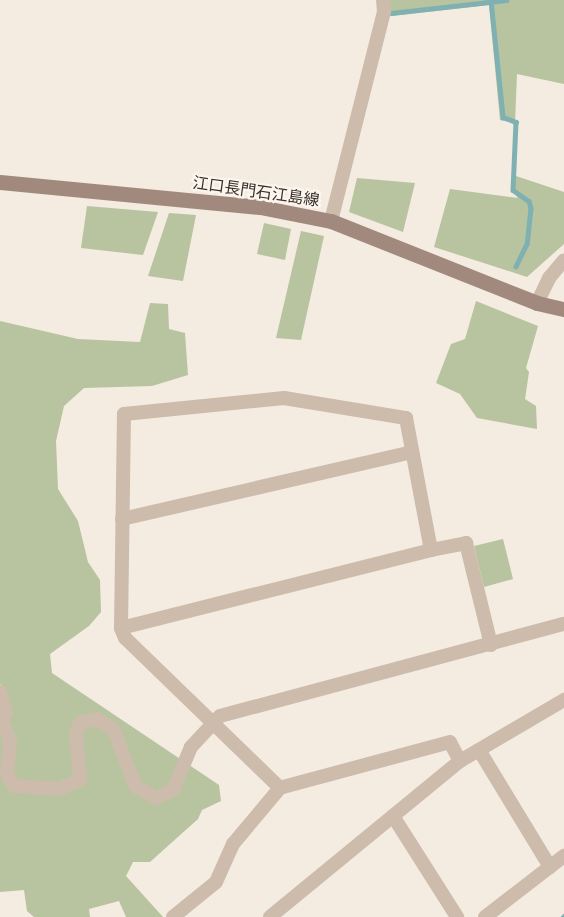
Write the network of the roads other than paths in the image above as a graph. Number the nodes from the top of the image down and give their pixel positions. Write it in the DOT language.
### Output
graph roads {
  1 [pos="383,0"];
  2 [pos="0,182"];
  3 [pos="331,221"];
  4 [pos="564,260"];
  5 [pos="537,303"];
  6 [pos="564,309"];
  7 [pos="412,452"];
  8 [pos="122,519"];
  9 [pos="431,550"];
  10 [pos="564,624"];
  11 [pos="121,628"];
  12 [pos="491,645"];
  13 [pos="0,692"];
  14 [pos="564,700"];
  15 [pos="211,722"];
  16 [pos="479,750"];
  17 [pos="460,761"];
  18 [pos="280,788"];
  19 [pos="393,816"];
  20 [pos="564,856"];
  21 [pos="550,867"];
  22 [pos="173,917"];
  23 [pos="270,917"];
  24 [pos="457,917"];
  25 [pos="485,917"];
  1 -- 3 [label="street"];
  2 -- 3 [label="main road, 江口長門石江島線"];
  3 -- 5 [label="main road, 江口長門石江島線"];
  4 -- 5 [label="street"];
  5 -- 6 [label="main road, 江口長門石江島線"];
  7 -- 8 [label="street"];
  7 -- 8 [label="street"];
  7 -- 9 [label="street"];
  8 -- 11 [label="street"];
  9 -- 11 [label="street"];
  9 -- 12 [label="street"];
  10 -- 12 [label="street"];
  11 -- 15 [label="street"];
  12 -- 15 [label="street"];
  13 -- 15 [label="street"];
  14 -- 16 [label="street"];
  15 -- 18 [label="street"];
  16 -- 17 [label="street"];
  16 -- 21 [label="street"];
  17 -- 18 [label="street"];
  17 -- 19 [label="street"];
  18 -- 22 [label="street"];
  19 -- 23 [label="street"];
  19 -- 24 [label="street"];
  20 -- 21 [label="street"];
  21 -- 25 [label="street"];
}
